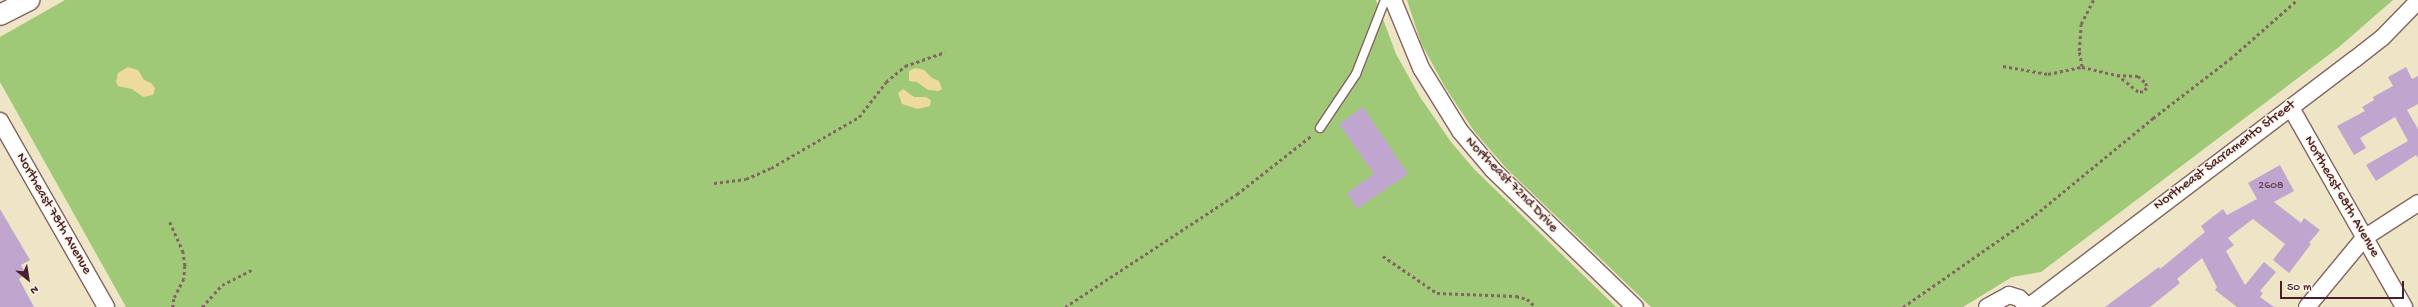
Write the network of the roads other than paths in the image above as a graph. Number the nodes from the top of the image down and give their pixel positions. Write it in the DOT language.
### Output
graph roads {
  1 [pos="29,0"];
  2 [pos="1385,0"];
  3 [pos="1393,0"];
  4 [pos="2418,1"];
  5 [pos="0,15"];
  6 [pos="2291,108"];
  7 [pos="0,121"];
  8 [pos="1320,128"];
  9 [pos="2418,203"];
  10 [pos="2364,238"];
  11 [pos="106,307"];
  12 [pos="1635,307"];
  13 [pos="1987,307"];
  14 [pos="2028,307"];
  15 [pos="2307,307"];
  16 [pos="2404,307"];
  1 -- 5 [label="street"];
  2 -- 8 [label="lane"];
  3 -- 12 [label="street, Northeast 72nd Drive"];
  4 -- 6 [label="street, Northeast Sacramento Street"];
  6 -- 10 [label="street, Northeast 68th Avenue"];
  6 -- 14 [label="street, Northeast Sacramento Street"];
  7 -- 11 [label="street, Northeast 78th Avenue"];
  9 -- 10 [label="street"];
  10 -- 15 [label="street"];
  10 -- 16 [label="street, Northeast 68th Avenue"];
  13 -- 14 [label="street"];
}
